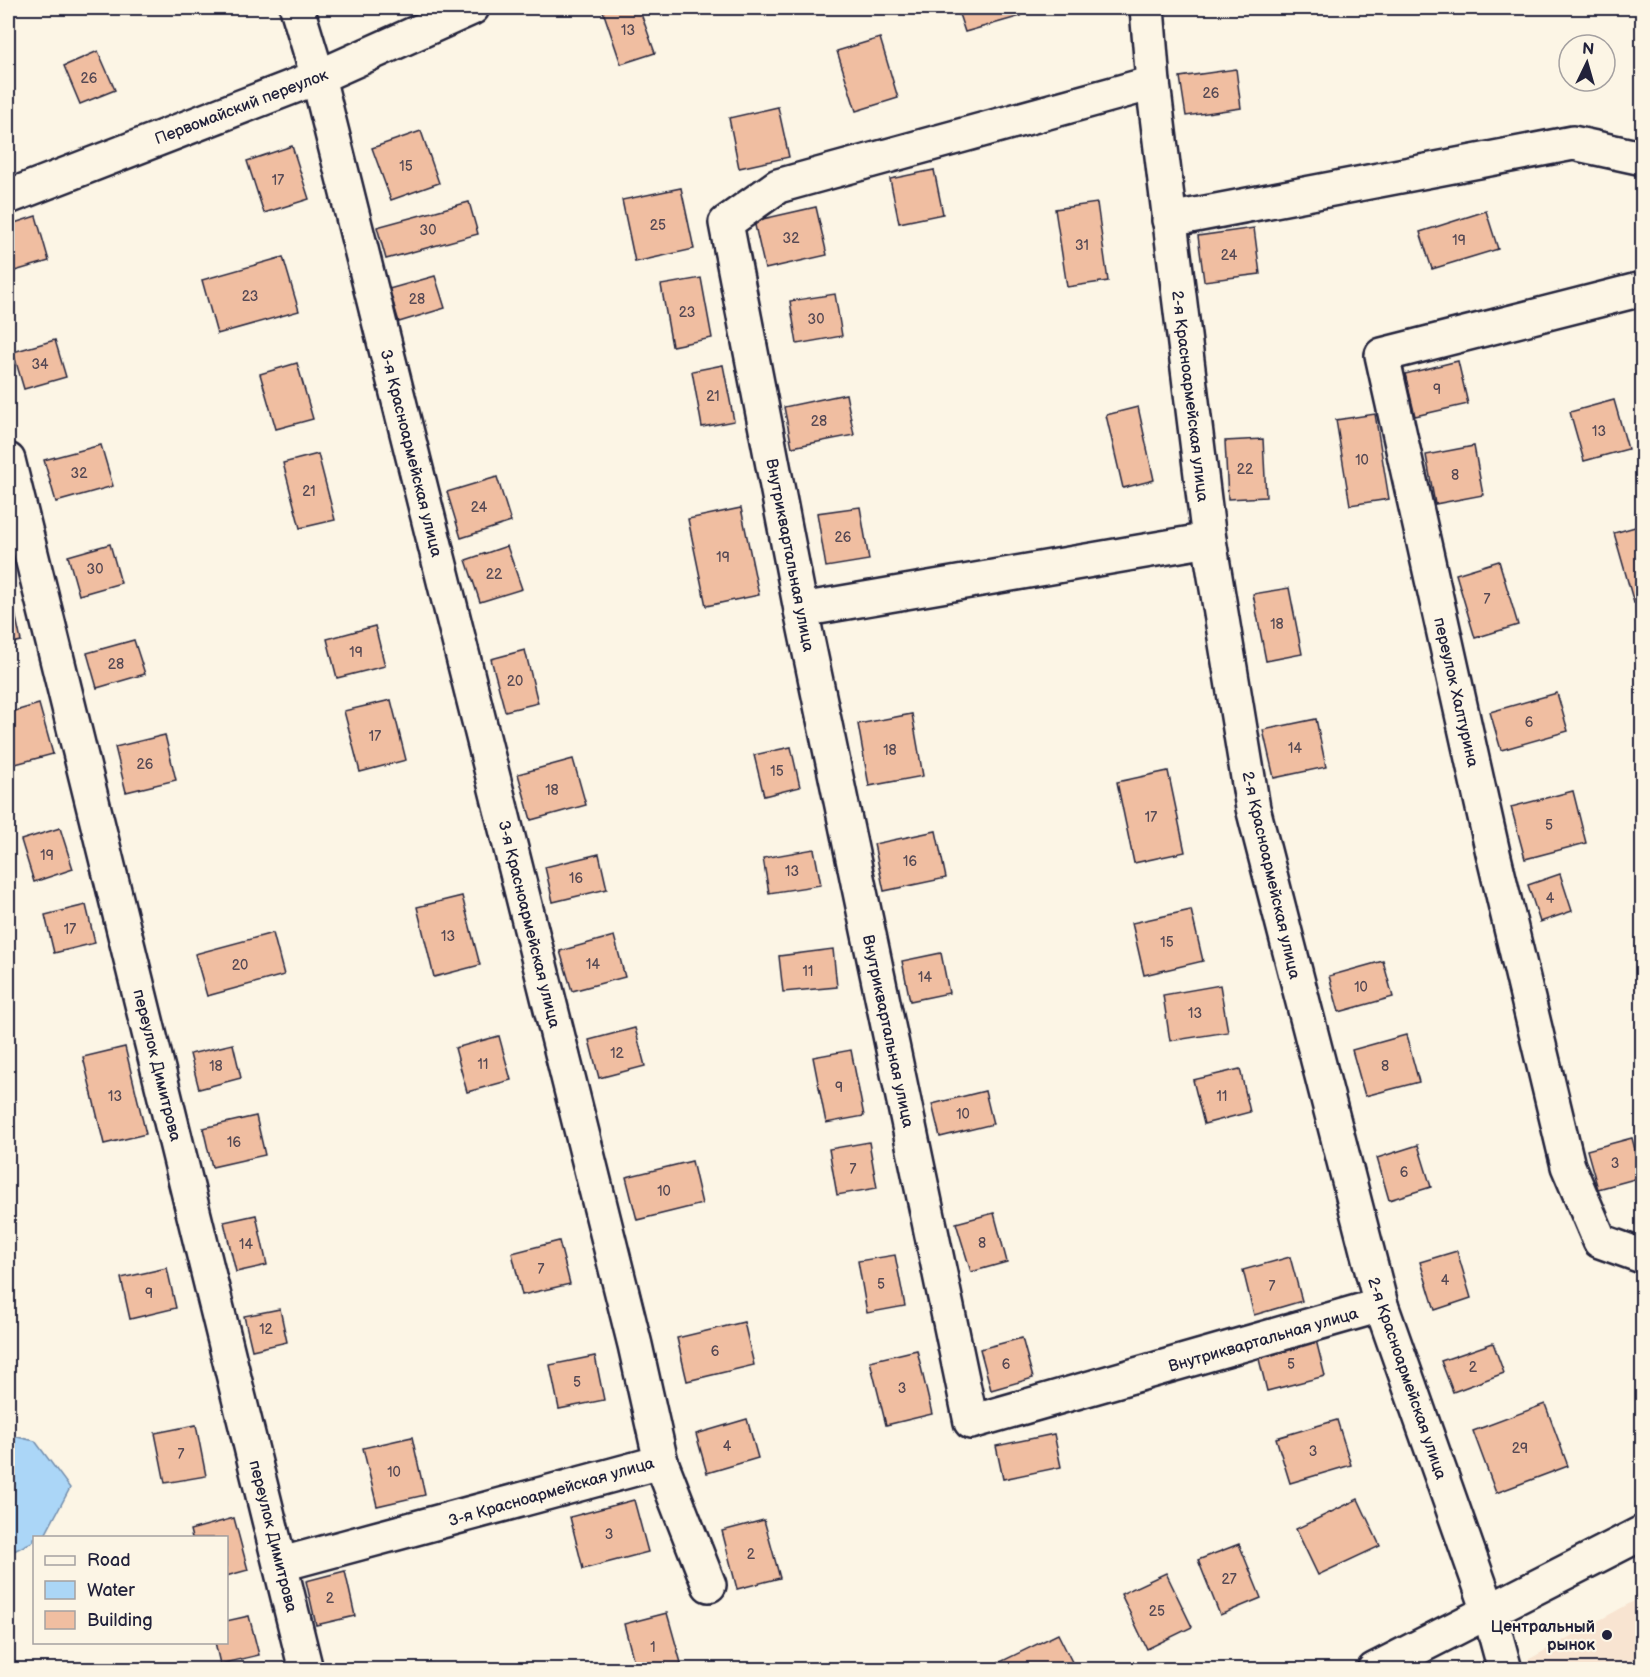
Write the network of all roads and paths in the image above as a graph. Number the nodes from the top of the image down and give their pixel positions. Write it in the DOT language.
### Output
graph roads {
  1 [pos="297,8"];
  2 [pos="472,8"];
  3 [pos="1147,8"];
  4 [pos="318,77"];
  5 [pos="1153,83"];
  6 [pos="1641,164"];
  7 [pos="8,197"];
  8 [pos="1169,220"];
  9 [pos="1642,290"];
  10 [pos="8,460"];
  11 [pos="1209,540"];
  12 [pos="801,610"];
  13 [pos="1642,1256"];
  14 [pos="1381,1305"];
  15 [pos="661,1462"];
  16 [pos="1642,1533"];
  17 [pos="282,1564"];
  18 [pos="709,1585"];
  19 [pos="1489,1611"];
  20 [pos="306,1670"];
  21 [pos="1374,1670"];
  22 [pos="1505,1670"];
  1 -- 4 [label="street, 3-я Красноармейская улица"];
  2 -- 4 [label="street, Первомайский переулок"];
  3 -- 5 [label="street, 2-я Красноармейская улица"];
  4 -- 7 [label="street, Первомайский переулок"];
  4 -- 15 [label="street, 3-я Красноармейская улица"];
  5 -- 8 [label="street, 2-я Красноармейская улица"];
  5 -- 12 [label="street, Внутриквартальная улица"];
  6 -- 8 [label="street"];
  8 -- 11 [label="street, 2-я Красноармейская улица"];
  9 -- 13 [label="street, переулок Халтурина"];
  10 -- 17 [label="street, переулок Димитрова"];
  11 -- 12 [label="street"];
  11 -- 14 [label="street, 2-я Красноармейская улица"];
  12 -- 14 [label="street, Внутриквартальная улица"];
  14 -- 19 [label="street, 2-я Красноармейская улица"];
  15 -- 17 [label="street, 3-я Красноармейская улица"];
  15 -- 18 [label="street"];
  16 -- 19 [label="street"];
  17 -- 20 [label="street, переулок Димитрова"];
  19 -- 21 [label="street"];
  19 -- 22 [label="street, 2-я Красноармейская улица"];
}
